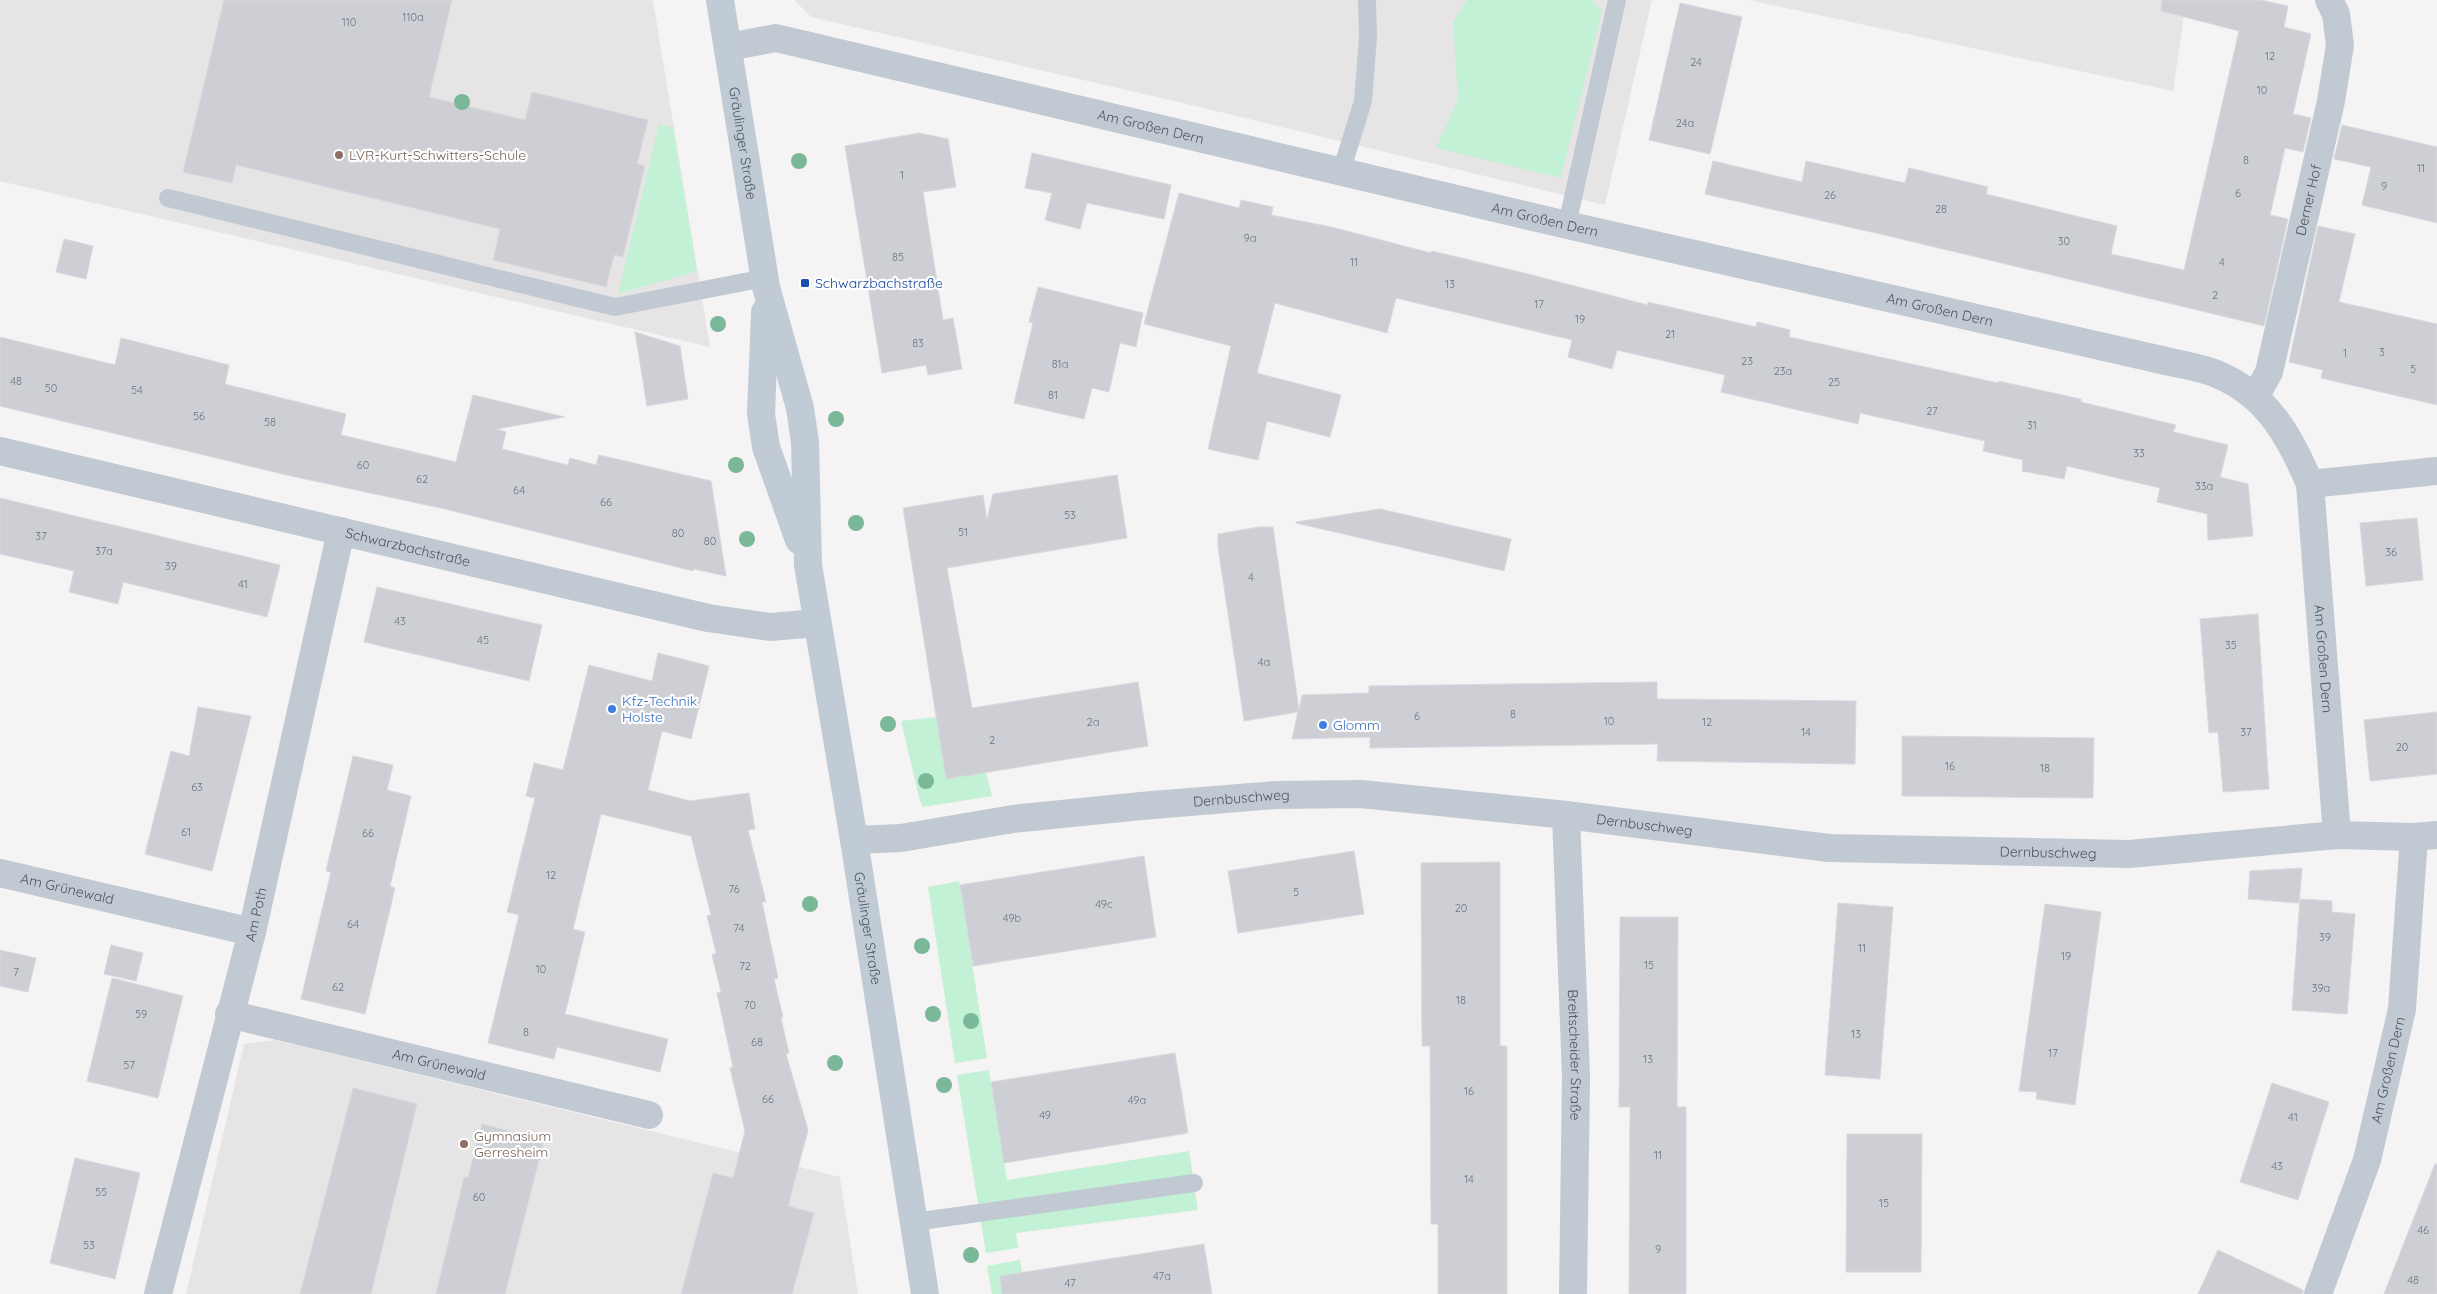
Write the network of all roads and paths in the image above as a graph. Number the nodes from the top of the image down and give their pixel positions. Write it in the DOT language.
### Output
graph roads {
  1 [pos="720,0"];
  2 [pos="1367,0"];
  3 [pos="1618,0"];
  4 [pos="2329,0"];
  5 [pos="728,47"];
  6 [pos="1341,172"];
  7 [pos="168,198"];
  8 [pos="1567,225"];
  9 [pos="766,283"];
  10 [pos="2255,397"];
  11 [pos="0,451"];
  12 [pos="2437,471"];
  13 [pos="2310,484"];
  14 [pos="341,531"];
  15 [pos="808,565"];
  16 [pos="817,623"];
  17 [pos="1566,815"];
  18 [pos="2337,835"];
  19 [pos="2426,836"];
  20 [pos="854,840"];
  21 [pos="0,873"];
  22 [pos="252,932"];
  23 [pos="230,1014"];
  24 [pos="649,1115"];
  25 [pos="1194,1183"];
  26 [pos="914,1222"];
  27 [pos="158,1294"];
  28 [pos="925,1294"];
  29 [pos="1573,1294"];
  30 [pos="2318,1294"];
  1 -- 5 [label="main road, Gräulinger Straße"];
  2 -- 6 [label="lane"];
  3 -- 8 [label="lane"];
  4 -- 10 [label="street, Derner Hof"];
  5 -- 6 [label="street, Am Großen Dern"];
  5 -- 9 [label="main road, Gräulinger Straße"];
  6 -- 8 [label="street, Am Großen Dern"];
  7 -- 9 [label="lane"];
  8 -- 10 [label="street, Am Großen Dern"];
  9 -- 15 [label="main road, Gräulinger Straße"];
  9 -- 15 [label="main road, Gräulinger Straße"];
  10 -- 13 [label="street, Am Großen Dern"];
  11 -- 14 [label="street, Schwarzbachstraße"];
  12 -- 13 [label="street"];
  13 -- 18 [label="street, Am Großen Dern"];
  14 -- 16 [label="street, Schwarzbachstraße"];
  14 -- 22 [label="street, Am Poth"];
  15 -- 16 [label="main road, Gräulinger Straße"];
  16 -- 20 [label="main road, Gräulinger Straße"];
  17 -- 18 [label="street, Dernbuschweg"];
  17 -- 20 [label="street, Dernbuschweg"];
  17 -- 29 [label="street, Breitscheider Straße"];
  18 -- 19 [label="street, Dernbuschweg"];
  19 -- 30 [label="street, Am Großen Dern"];
  20 -- 26 [label="main road, Gräulinger Straße"];
  21 -- 22 [label="street, Am Grünewald"];
  22 -- 23 [label="street, Am Poth"];
  23 -- 24 [label="street, Am Grünewald"];
  23 -- 27 [label="street, Am Poth"];
  25 -- 26 [label="lane"];
  26 -- 28 [label="main road, Gräulinger Straße"];
}
